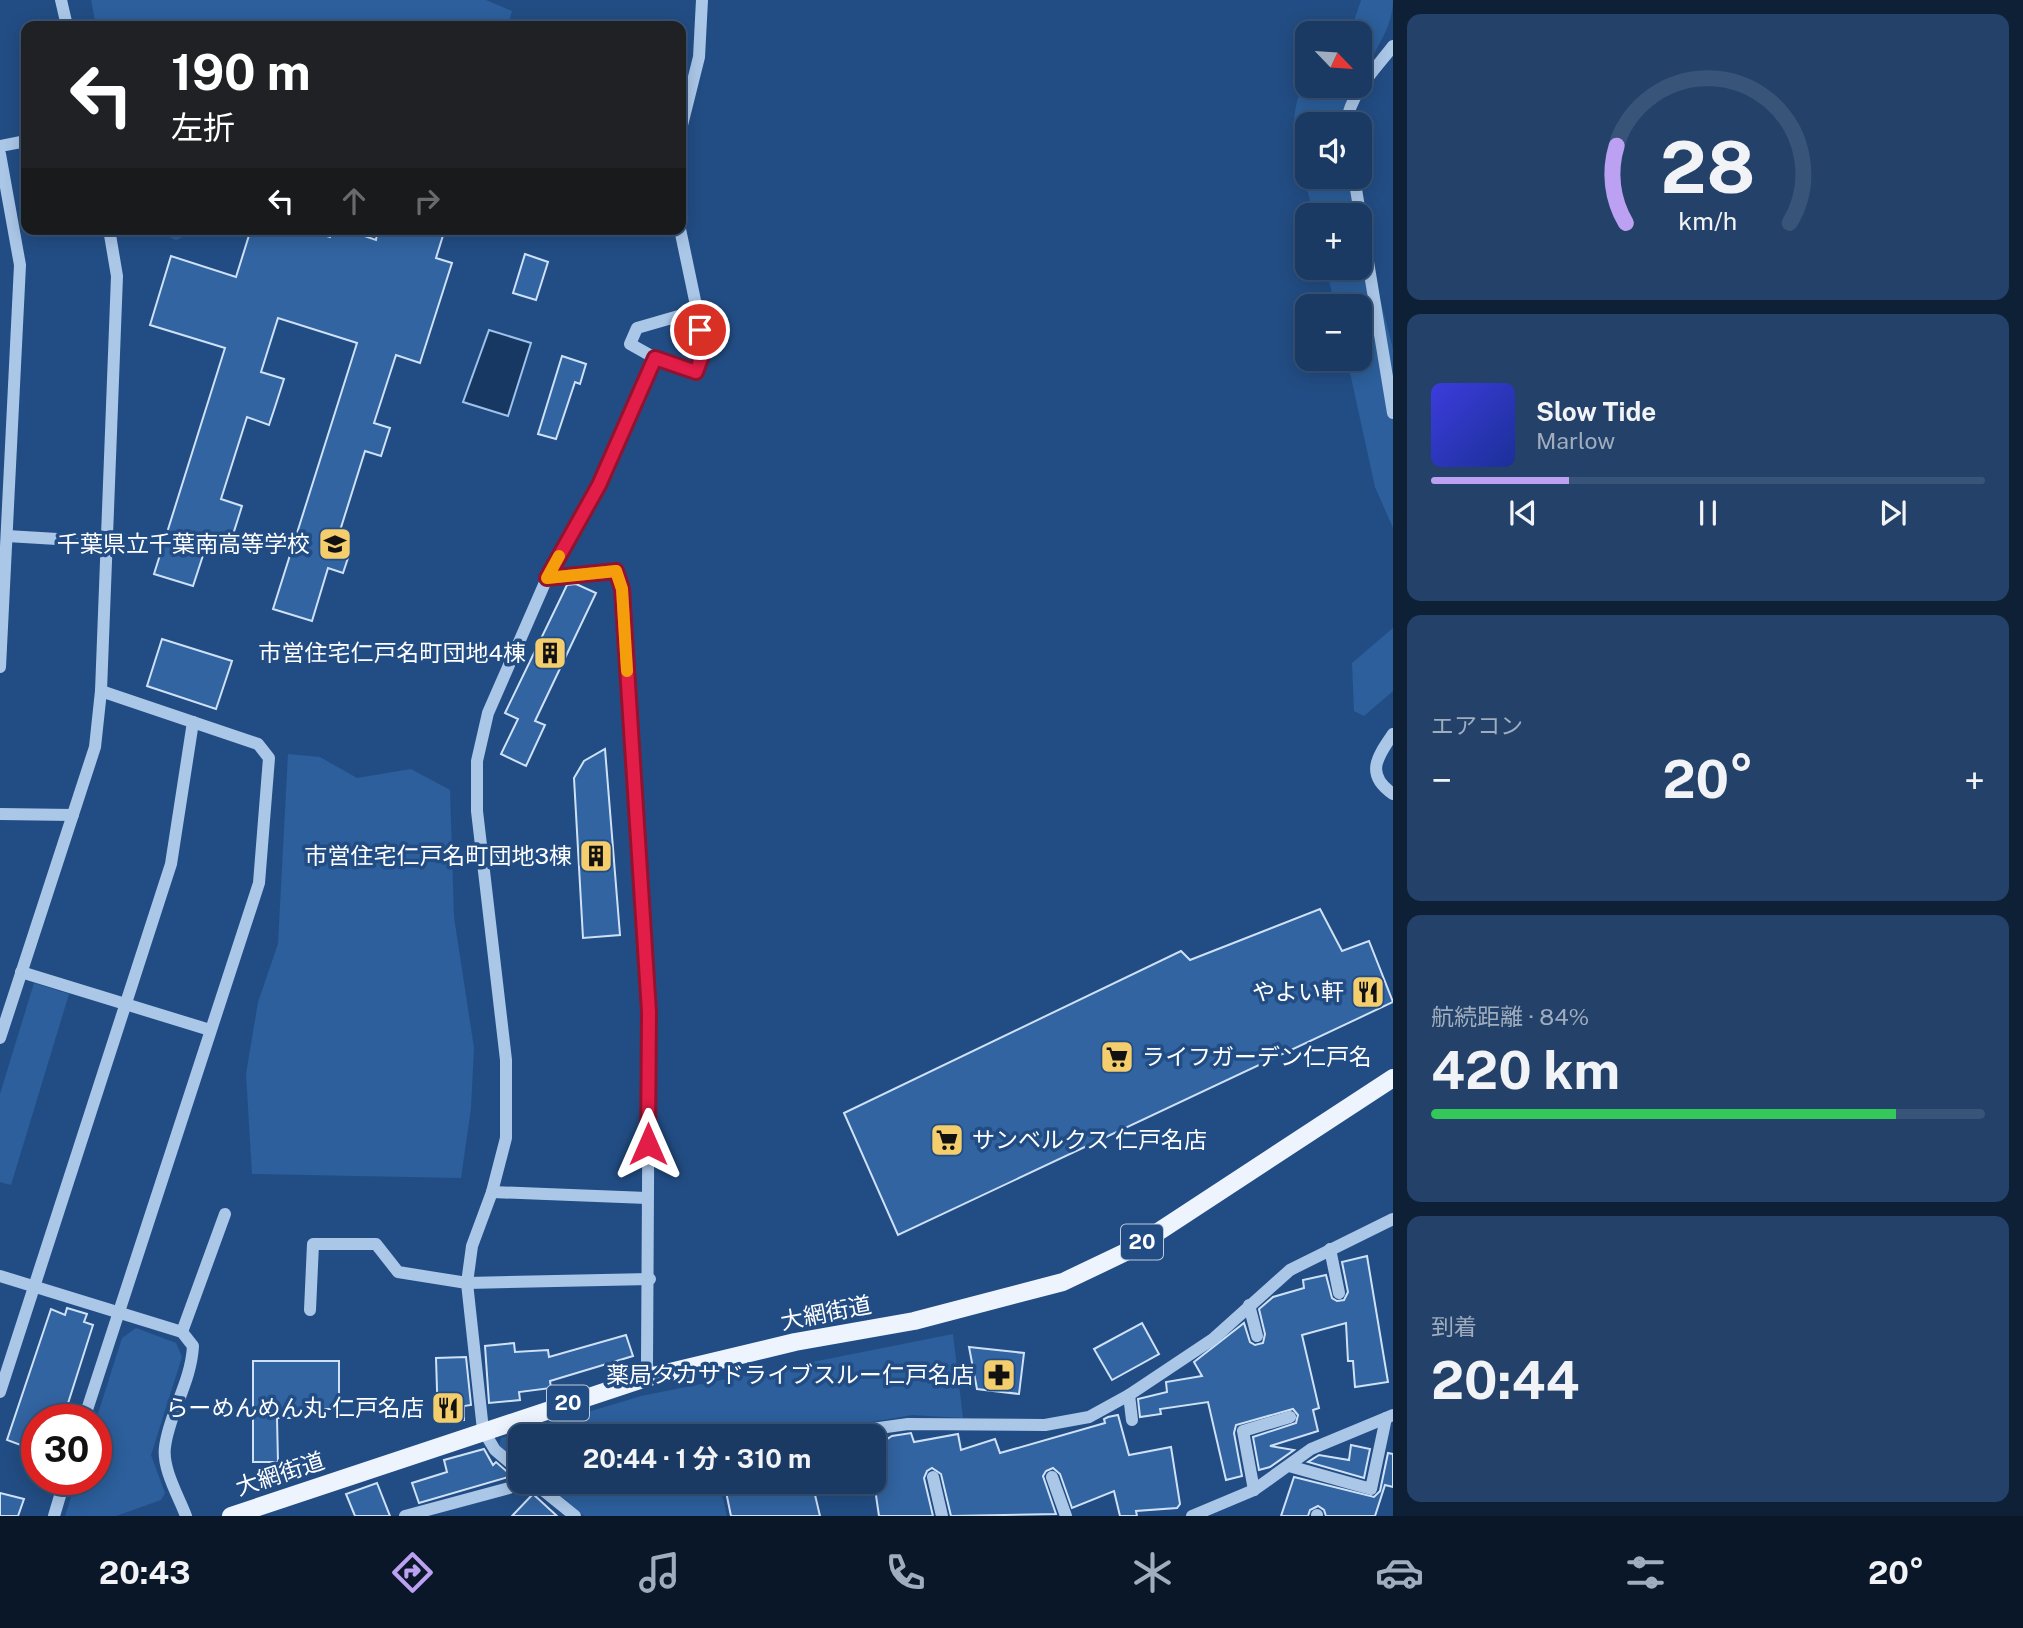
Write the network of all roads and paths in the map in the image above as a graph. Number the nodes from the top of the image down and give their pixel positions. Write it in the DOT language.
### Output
graph roads {
  1 [pos="61,0"];
  2 [pos="702,0"];
  3 [pos="66,21"];
  4 [pos="1393,46"];
  5 [pos="686,109"];
  6 [pos="1348,112"];
  7 [pos="21,142"];
  8 [pos="0,146"];
  9 [pos="0,154"];
  10 [pos="1356,189"];
  11 [pos="5,216"];
  12 [pos="110,235"];
  13 [pos="681,235"];
  14 [pos="695,311"];
  15 [pos="655,358"];
  16 [pos="1393,413"];
  17 [pos="7,536"];
  18 [pos="107,542"];
  19 [pos="547,578"];
  20 [pos="0,667"];
  21 [pos="101,691"];
  22 [pos="193,722"];
  23 [pos="1393,734"];
  24 [pos="1393,794"];
  25 [pos="0,814"];
  26 [pos="73,815"];
  27 [pos="21,972"];
  28 [pos="128,1003"];
  29 [pos="210,1030"];
  30 [pos="0,1038"];
  31 [pos="1393,1078"];
  32 [pos="492,1192"];
  33 [pos="648,1198"];
  34 [pos="225,1214"];
  35 [pos="1393,1219"];
  36 [pos="1330,1249"];
  37 [pos="0,1276"];
  38 [pos="650,1279"];
  39 [pos="467,1283"];
  40 [pos="35,1287"];
  41 [pos="1339,1293"];
  42 [pos="1249,1305"];
  43 [pos="310,1310"];
  44 [pos="118,1311"];
  45 [pos="182,1332"];
  46 [pos="1257,1336"];
  47 [pos="649,1377"];
  48 [pos="0,1392"];
  49 [pos="1129,1395"];
  50 [pos="89,1404"];
  51 [pos="1389,1417"];
  52 [pos="1290,1418"];
  53 [pos="1132,1420"];
  54 [pos="886,1428"];
  55 [pos="483,1430"];
  56 [pos="508,1461"];
  57 [pos="1289,1466"];
  58 [pos="933,1477"];
  59 [pos="1052,1477"];
  60 [pos="508,1489"];
  61 [pos="1254,1490"];
  62 [pos="548,1494"];
  63 [pos="60,1495"];
  64 [pos="54,1516"];
  65 [pos="186,1516"];
  66 [pos="231,1516"];
  67 [pos="407,1516"];
  68 [pos="575,1516"];
  69 [pos="942,1516"];
  70 [pos="1066,1516"];
  71 [pos="1192,1516"];
  1 -- 3 [label="street"];
  2 -- 5 [label="street"];
  4 -- 6 [label="street"];
  7 -- 8 [label="street"];
  9 -- 11 [label="street"];
  10 -- 16 [label="street"];
  11 -- 17 [label="street"];
  12 -- 18 [label="street"];
  13 -- 14 [label="street"];
  14 -- 15 [label="street"];
  14 -- 15 [label="street"];
  15 -- 19 [label="street"];
  17 -- 18 [label="street"];
  17 -- 20 [label="street"];
  18 -- 21 [label="street"];
  19 -- 32 [label="street"];
  19 -- 33 [label="street"];
  21 -- 22 [label="street"];
  21 -- 26 [label="street"];
  22 -- 28 [label="street"];
  22 -- 29 [label="street"];
  23 -- 24 [label="street"];
  25 -- 26 [label="street"];
  26 -- 27 [label="street"];
  27 -- 28 [label="street"];
  27 -- 30 [label="street"];
  28 -- 29 [label="street"];
  28 -- 40 [label="street"];
  29 -- 44 [label="street"];
  31 -- 47 [label="main road, 大網街道 / 20"];
  32 -- 33 [label="street"];
  32 -- 39 [label="street"];
  33 -- 38 [label="street"];
  34 -- 45 [label="street"];
  35 -- 36 [label="street"];
  36 -- 41 [label="street"];
  36 -- 42 [label="street"];
  37 -- 40 [label="street"];
  38 -- 39 [label="street"];
  38 -- 47 [label="street"];
  39 -- 43 [label="street"];
  39 -- 55 [label="street"];
  40 -- 44 [label="street"];
  40 -- 48 [label="street"];
  42 -- 46 [label="street"];
  42 -- 49 [label="street"];
  44 -- 45 [label="street"];
  44 -- 50 [label="street"];
  45 -- 65 [label="street"];
  47 -- 55 [label="main road, 大網街道 / 20"];
  49 -- 53 [label="street"];
  49 -- 54 [label="street"];
  51 -- 57 [label="street"];
  51 -- 57 [label="street"];
  52 -- 61 [label="street"];
  55 -- 56 [label="street"];
  55 -- 66 [label="main road, 大網街道 / 20"];
  57 -- 61 [label="street"];
  58 -- 69 [label="street"];
  59 -- 70 [label="street"];
  60 -- 67 [label="street"];
  61 -- 71 [label="street"];
  62 -- 68 [label="street"];
  63 -- 64 [label="street"];
}
